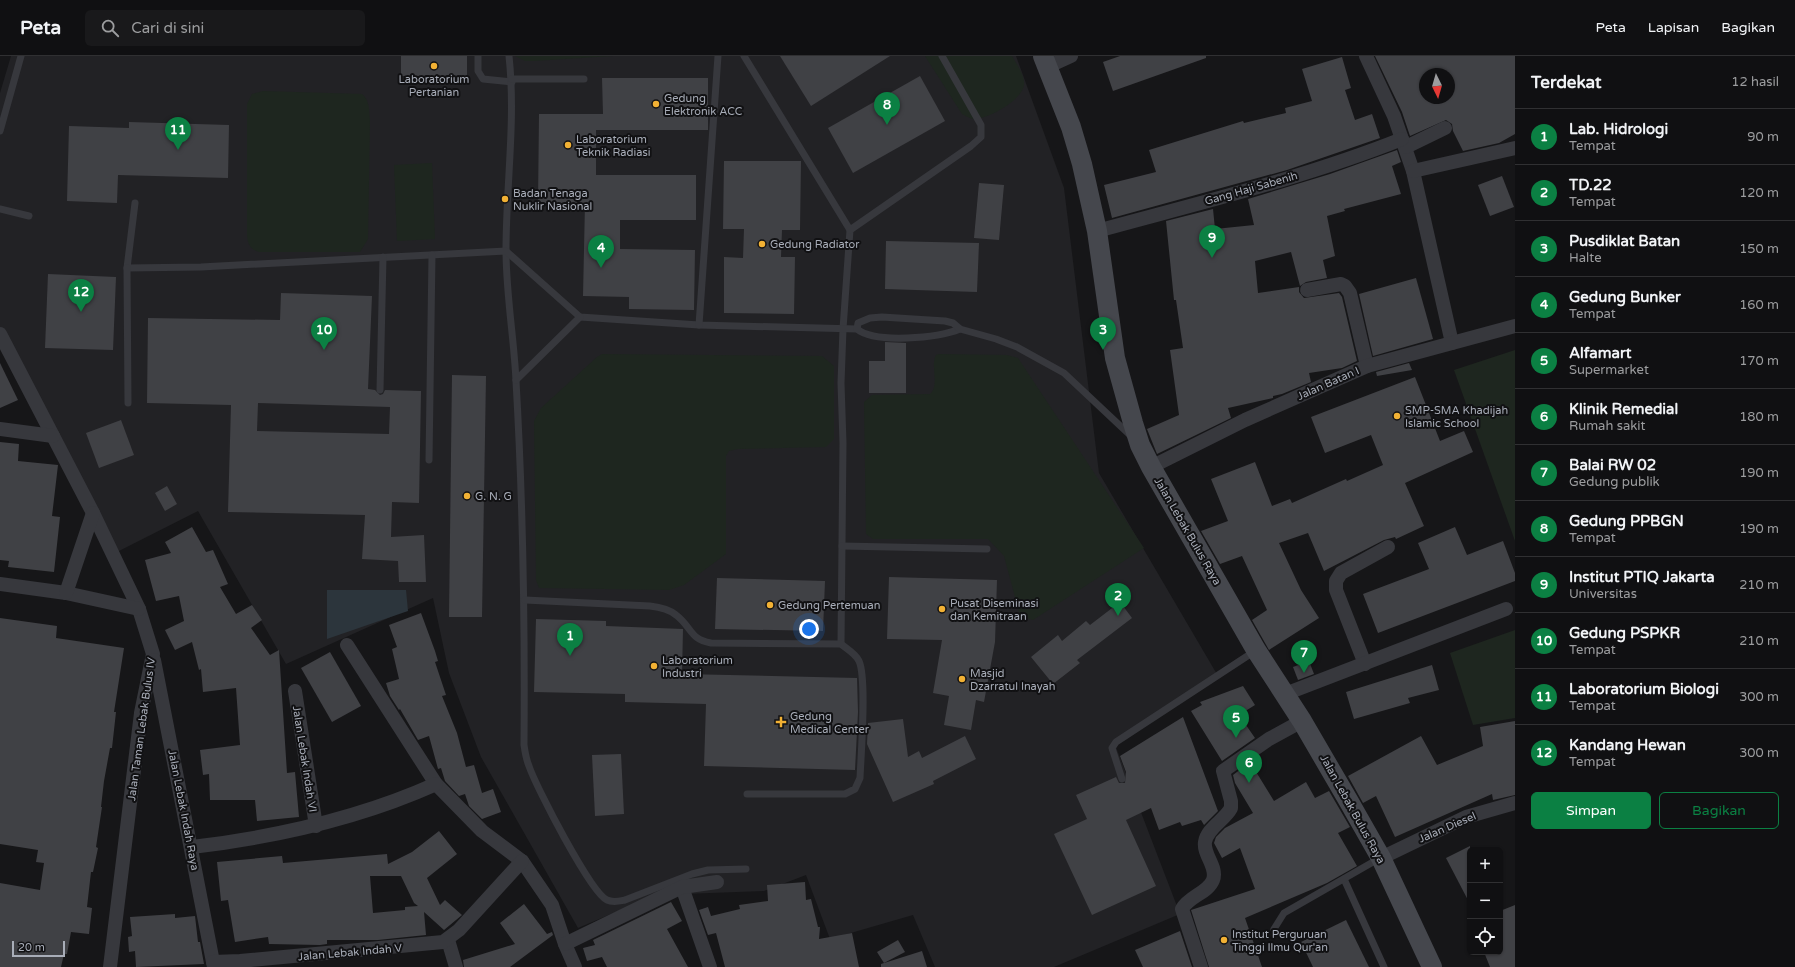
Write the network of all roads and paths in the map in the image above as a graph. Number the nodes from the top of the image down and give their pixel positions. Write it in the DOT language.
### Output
graph roads {
  1 [pos="21,56"];
  2 [pos="478,56"];
  3 [pos="510,56"];
  4 [pos="718,56"];
  5 [pos="744,56"];
  6 [pos="942,56"];
  7 [pos="1071,56"];
  8 [pos="1366,56"];
  9 [pos="1045,61"];
  10 [pos="584,79"];
  11 [pos="512,80"];
  12 [pos="1444,128"];
  13 [pos="0,131"];
  14 [pos="1404,143"];
  15 [pos="1515,148"];
  16 [pos="1413,171"];
  17 [pos="135,203"];
  18 [pos="0,209"];
  19 [pos="29,216"];
  20 [pos="850,230"];
  21 [pos="1097,231"];
  22 [pos="506,251"];
  23 [pos="432,255"];
  24 [pos="383,257"];
  25 [pos="127,268"];
  26 [pos="1307,290"];
  27 [pos="580,317"];
  28 [pos="699,325"];
  29 [pos="1515,326"];
  30 [pos="843,329"];
  31 [pos="857,329"];
  32 [pos="960,329"];
  33 [pos="0,334"];
  34 [pos="1452,343"];
  35 [pos="1367,366"];
  36 [pos="516,380"];
  37 [pos="380,390"];
  38 [pos="128,403"];
  39 [pos="0,429"];
  40 [pos="53,436"];
  41 [pos="1140,445"];
  42 [pos="429,460"];
  43 [pos="1151,467"];
  44 [pos="93,514"];
  45 [pos="842,546"];
  46 [pos="1388,547"];
  47 [pos="987,548"];
  48 [pos="0,584"];
  49 [pos="66,593"];
  50 [pos="525,600"];
  51 [pos="139,609"];
  52 [pos="1506,609"];
  53 [pos="841,644"];
  54 [pos="348,646"];
  55 [pos="1256,650"];
  56 [pos="153,654"];
  57 [pos="1365,664"];
  58 [pos="295,691"];
  59 [pos="1285,694"];
  60 [pos="1302,721"];
  61 [pos="1122,779"];
  62 [pos="436,784"];
  63 [pos="747,794"];
  64 [pos="1515,802"];
  65 [pos="316,826"];
  66 [pos="192,847"];
  67 [pos="1381,858"];
  68 [pos="522,861"];
  69 [pos="746,869"];
  70 [pos="1344,879"];
  71 [pos="717,882"];
  72 [pos="682,887"];
  73 [pos="1274,929"];
  74 [pos="448,940"];
  75 [pos="565,944"];
  76 [pos="213,965"];
  77 [pos="1430,966"];
  78 [pos="110,967"];
  79 [pos="456,967"];
  80 [pos="575,967"];
  81 [pos="710,967"];
  82 [pos="1201,967"];
  83 [pos="1384,967"];
  1 -- 13 [label="lane"];
  2 -- 11 [label="lane"];
  3 -- 11 [label="lane"];
  4 -- 28 [label="lane"];
  5 -- 20 [label="lane"];
  6 -- 20 [label="lane"];
  7 -- 9 [label="street"];
  8 -- 14 [label="street"];
  9 -- 21 [label="main road, Jalan Lebak Bulus Raya"];
  10 -- 11 [label="lane"];
  11 -- 22 [label="lane"];
  12 -- 14 [label="street, Gang Haji Sabenih"];
  14 -- 16 [label="street"];
  14 -- 21 [label="street, Gang Haji Sabenih"];
  15 -- 16 [label="street"];
  16 -- 34 [label="street"];
  17 -- 25 [label="lane"];
  18 -- 19 [label="lane"];
  20 -- 30 [label="lane"];
  21 -- 41 [label="main road, Jalan Lebak Bulus Raya"];
  22 -- 23 [label="lane"];
  22 -- 27 [label="lane"];
  22 -- 36 [label="lane"];
  23 -- 24 [label="lane"];
  23 -- 42 [label="lane"];
  24 -- 25 [label="lane"];
  24 -- 37 [label="lane"];
  25 -- 38 [label="lane"];
  26 -- 35 [label="street"];
  27 -- 28 [label="lane"];
  27 -- 36 [label="lane"];
  28 -- 30 [label="lane"];
  29 -- 34 [label="street, Jalan Batan I"];
  30 -- 31 [label="lane"];
  30 -- 45 [label="lane"];
  31 -- 32 [label="lane"];
  31 -- 32 [label="lane"];
  32 -- 41 [label="lane"];
  33 -- 40 [label="street, Jalan Taman Lebak Bulus IV"];
  34 -- 35 [label="street, Jalan Batan I"];
  35 -- 43 [label="street, Jalan Batan I"];
  36 -- 50 [label="lane"];
  39 -- 40 [label="street"];
  40 -- 44 [label="street, Jalan Taman Lebak Bulus IV"];
  41 -- 43 [label="main road, Jalan Lebak Bulus Raya"];
  43 -- 55 [label="main road, Jalan Lebak Bulus Raya"];
  44 -- 49 [label="street"];
  44 -- 51 [label="street, Jalan Taman Lebak Bulus IV"];
  45 -- 47 [label="lane"];
  45 -- 53 [label="lane"];
  46 -- 57 [label="street"];
  48 -- 49 [label="street"];
  49 -- 51 [label="street"];
  50 -- 53 [label="lane"];
  50 -- 69 [label="lane"];
  51 -- 56 [label="street, Jalan Taman Lebak Bulus IV"];
  52 -- 57 [label="street"];
  53 -- 63 [label="lane"];
  54 -- 62 [label="street"];
  55 -- 59 [label="main road, Jalan Lebak Bulus Raya"];
  55 -- 61 [label="lane"];
  56 -- 66 [label="street, Jalan Lebak Indah Raya"];
  56 -- 78 [label="street, Jalan Taman Lebak Bulus IV"];
  57 -- 59 [label="street"];
  58 -- 65 [label="street, Jalan Lebak Indah VI"];
  59 -- 60 [label="main road, Jalan Lebak Bulus Raya"];
  60 -- 67 [label="main road, Jalan Lebak Bulus Raya"];
  60 -- 82 [label="street"];
  62 -- 65 [label="street, Jalan Lebak Indah VI"];
  62 -- 68 [label="street"];
  64 -- 67 [label="street, Jalan Diesel"];
  65 -- 66 [label="street, Jalan Lebak Indah VI"];
  66 -- 76 [label="street, Jalan Lebak Indah Raya"];
  67 -- 70 [label="lane"];
  67 -- 77 [label="main road, Jalan Lebak Bulus Raya"];
  68 -- 74 [label="street, Jalan Lebak Indah V"];
  68 -- 75 [label="street"];
  70 -- 73 [label="lane"];
  70 -- 83 [label="lane"];
  71 -- 72 [label="street"];
  72 -- 75 [label="street"];
  72 -- 81 [label="street"];
  74 -- 76 [label="street, Jalan Lebak Indah V"];
  74 -- 79 [label="street"];
  75 -- 80 [label="street"];
}
